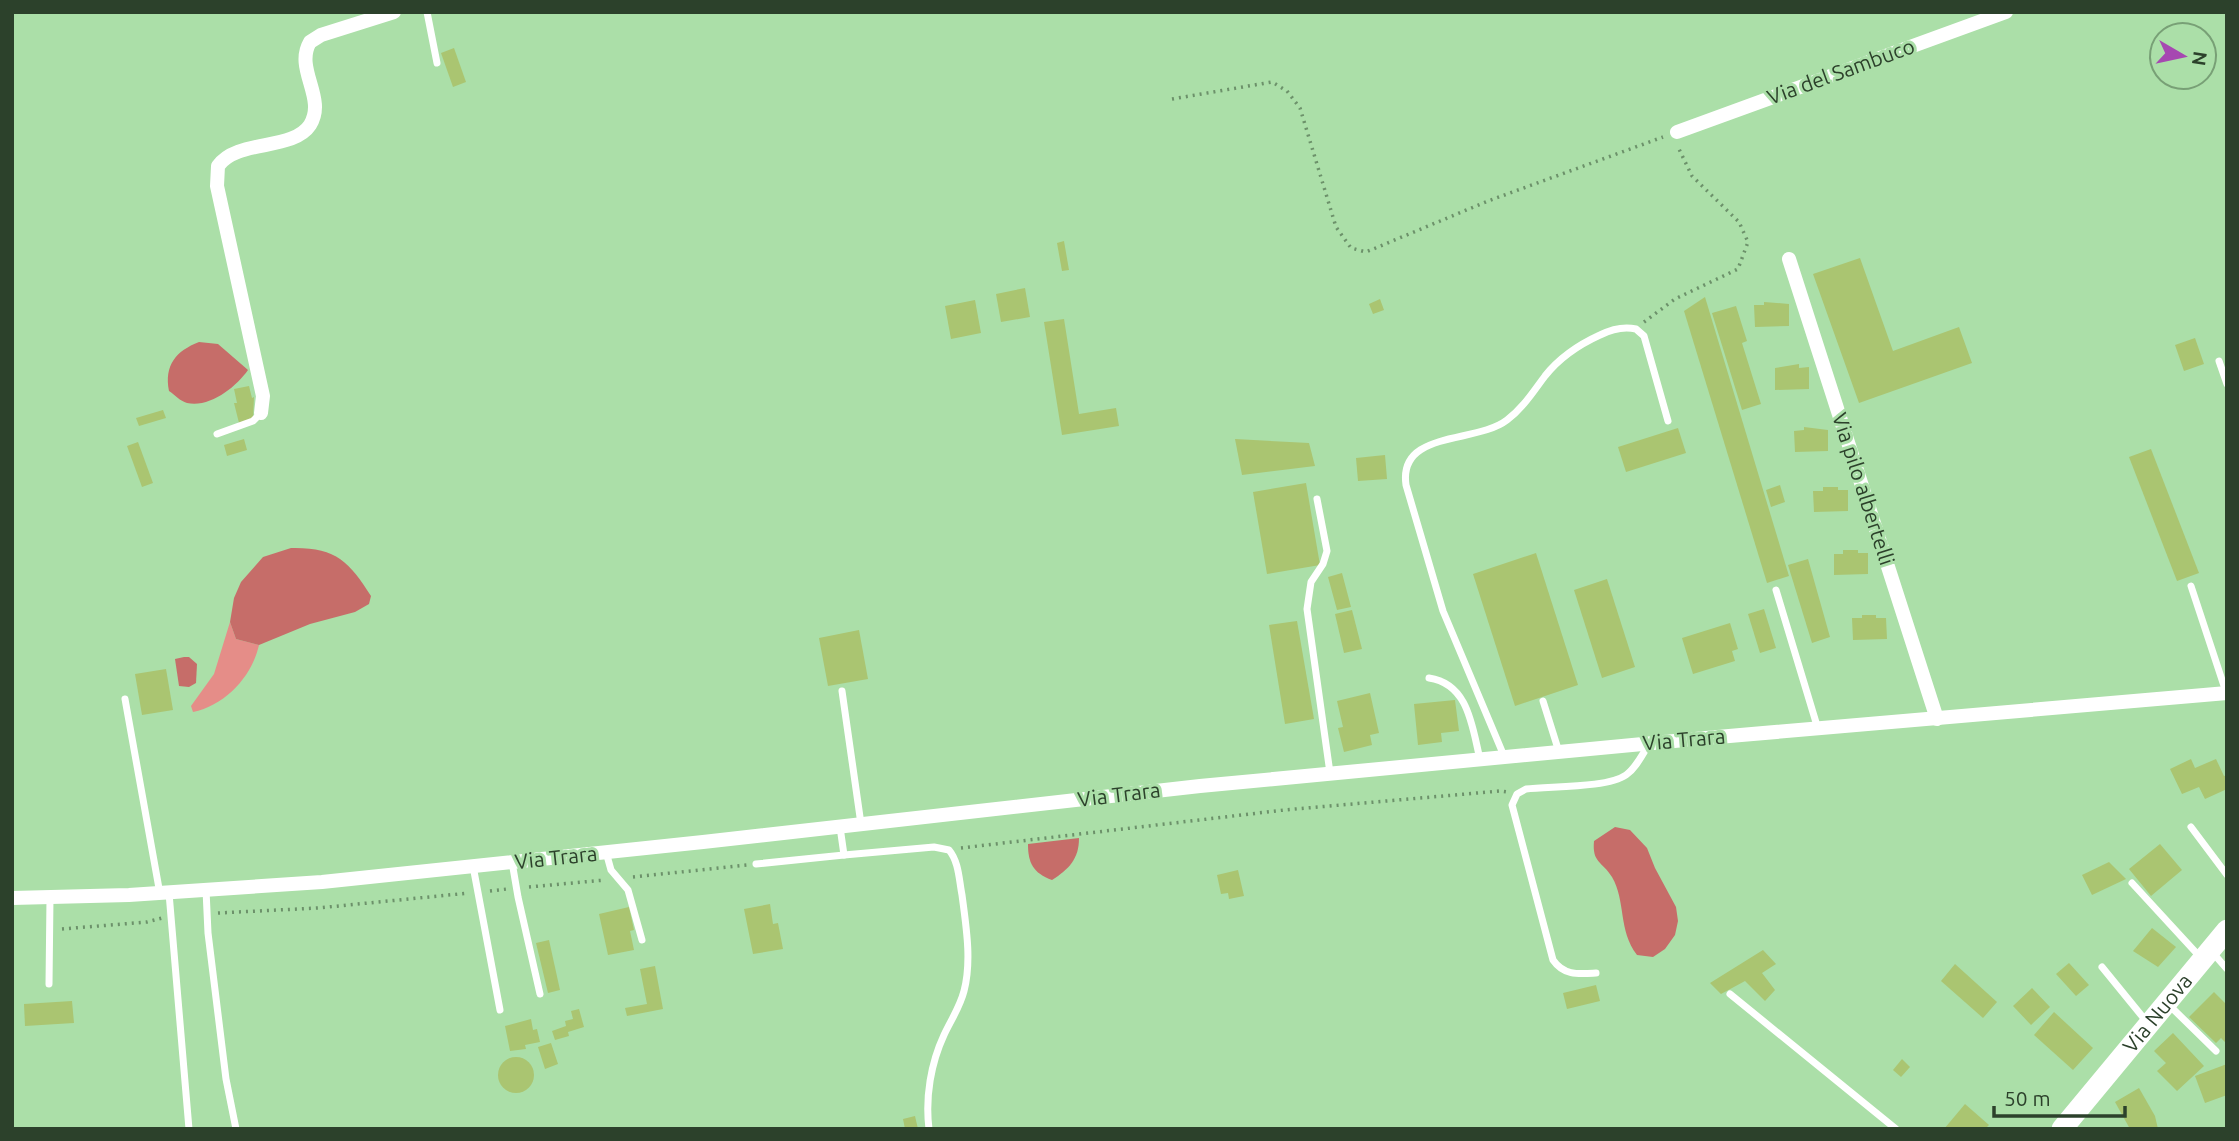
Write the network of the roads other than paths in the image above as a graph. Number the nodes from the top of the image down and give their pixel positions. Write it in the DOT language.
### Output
graph roads {
  1 [pos="394,12"];
  2 [pos="427,12"];
  3 [pos="2006,12"];
  4 [pos="437,64"];
  5 [pos="1677,132"];
  6 [pos="1789,259"];
  7 [pos="2219,361"];
  8 [pos="2227,384"];
  9 [pos="261,413"];
  10 [pos="1668,422"];
  11 [pos="217,434"];
  12 [pos="1317,499"];
  13 [pos="2191,586"];
  14 [pos="1776,590"];
  15 [pos="1429,678"];
  16 [pos="842,691"];
  17 [pos="2226,693"];
  18 [pos="125,699"];
  19 [pos="1543,701"];
  20 [pos="1937,719"];
  21 [pos="1818,730"];
  22 [pos="1649,743"];
  23 [pos="1559,752"];
  24 [pos="1504,757"];
  25 [pos="1480,759"];
  26 [pos="1330,773"];
  27 [pos="862,824"];
  28 [pos="840,827"];
  29 [pos="2191,827"];
  30 [pos="606,852"];
  31 [pos="844,855"];
  32 [pos="512,862"];
  33 [pos="756,864"];
  34 [pos="473,866"];
  35 [pos="2227,875"];
  36 [pos="2132,883"];
  37 [pos="206,890"];
  38 [pos="164,893"];
  39 [pos="50,897"];
  40 [pos="12,898"];
  41 [pos="2227,930"];
  42 [pos="642,940"];
  43 [pos="2206,955"];
  44 [pos="2102,967"];
  45 [pos="2227,969"];
  46 [pos="1596,973"];
  47 [pos="49,984"];
  48 [pos="540,994"];
  49 [pos="1730,994"];
  50 [pos="2167,1003"];
  51 [pos="500,1010"];
  52 [pos="2149,1024"];
  53 [pos="2216,1051"];
  54 [pos="190,1129"];
  55 [pos="236,1129"];
  56 [pos="929,1129"];
  57 [pos="1896,1129"];
  58 [pos="2062,1129"];
  1 -- 9 [label="street"];
  2 -- 4 [label="lane"];
  3 -- 5 [label="street, Via del Sambuco"];
  6 -- 20 [label="street, Via pilo albertelli"];
  7 -- 8 [label="lane"];
  9 -- 11 [label="lane"];
  10 -- 24 [label="lane"];
  12 -- 26 [label="lane"];
  13 -- 17 [label="lane"];
  14 -- 21 [label="lane"];
  15 -- 25 [label="lane"];
  16 -- 27 [label="lane"];
  17 -- 20 [label="street, Via Trara"];
  18 -- 38 [label="lane"];
  19 -- 23 [label="lane"];
  20 -- 21 [label="street, Via Trara"];
  21 -- 22 [label="street, Via Trara"];
  22 -- 23 [label="street, Via Trara"];
  22 -- 46 [label="lane"];
  23 -- 24 [label="street, Via Trara"];
  24 -- 25 [label="street, Via Trara"];
  25 -- 26 [label="street, Via Trara"];
  26 -- 27 [label="street, Via Trara"];
  27 -- 28 [label="street, Via Trara"];
  28 -- 30 [label="street, Via Trara"];
  28 -- 31 [label="lane"];
  29 -- 35 [label="lane"];
  30 -- 32 [label="street, Via Trara"];
  30 -- 42 [label="lane"];
  31 -- 33 [label="lane"];
  31 -- 56 [label="lane"];
  32 -- 34 [label="street, Via Trara"];
  32 -- 48 [label="lane"];
  34 -- 37 [label="street, Via Trara"];
  34 -- 51 [label="lane"];
  36 -- 43 [label="lane"];
  37 -- 38 [label="street, Via Trara"];
  37 -- 55 [label="lane"];
  38 -- 39 [label="street, Via Trara"];
  38 -- 54 [label="lane"];
  39 -- 40 [label="street, Via Trara"];
  39 -- 47 [label="lane"];
  41 -- 43 [label="main road, Via Nuova"];
  43 -- 45 [label="lane"];
  43 -- 50 [label="main road, Via Nuova"];
  44 -- 52 [label="lane"];
  49 -- 57 [label="lane"];
  50 -- 52 [label="main road, Via Nuova"];
  50 -- 53 [label="lane"];
  52 -- 58 [label="main road, Via Nuova"];
}
